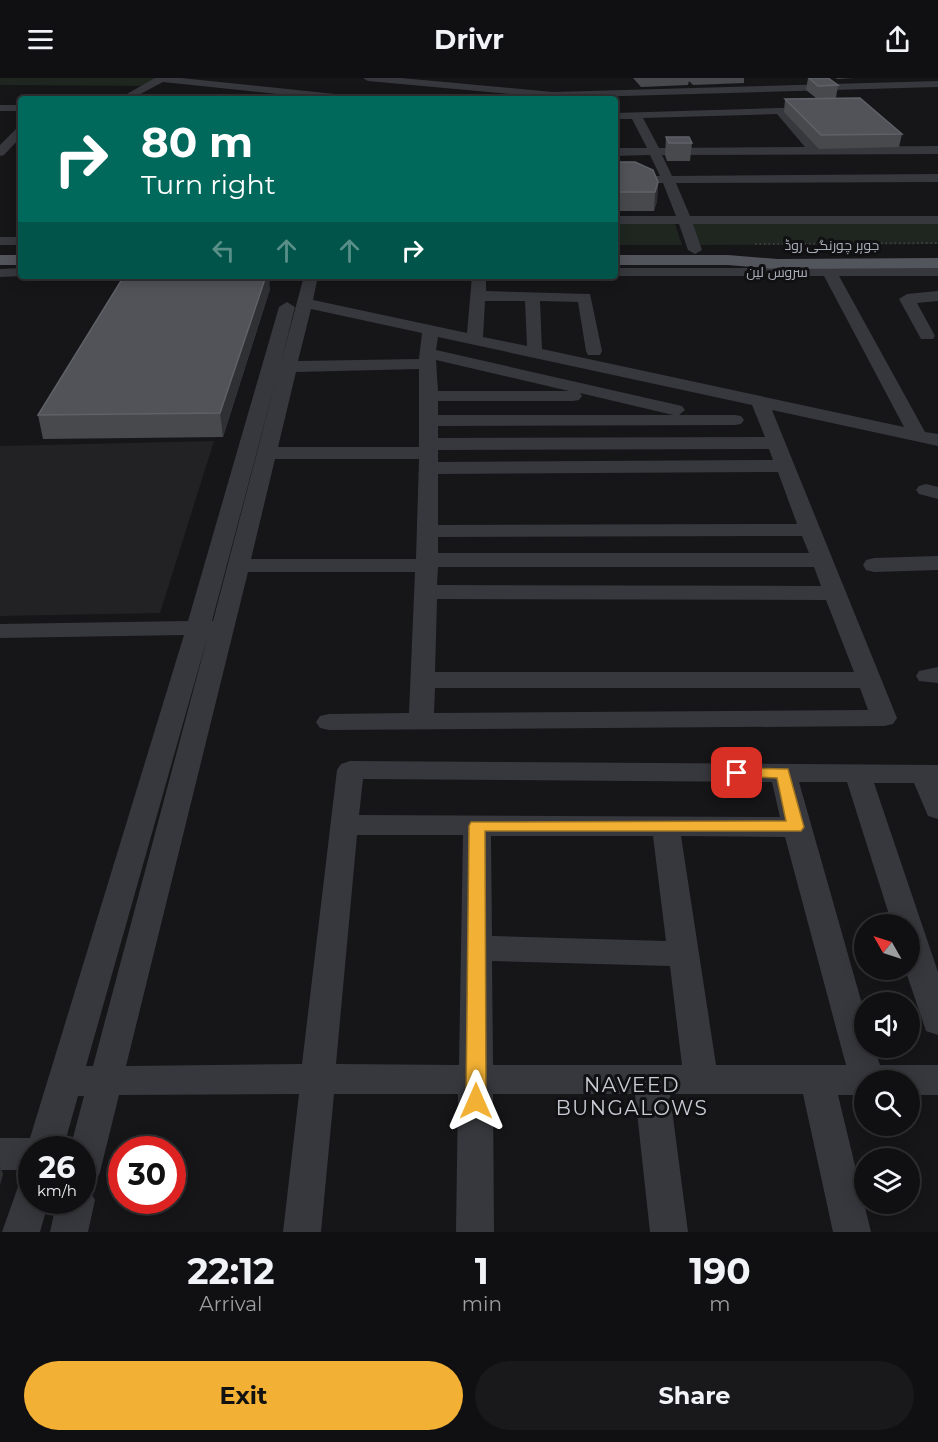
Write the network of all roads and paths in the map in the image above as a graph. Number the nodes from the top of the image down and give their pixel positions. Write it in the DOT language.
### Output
graph roads {
  1 [pos="162,78"];
  2 [pos="368,78"];
  3 [pos="405,78"];
  4 [pos="890,78"];
  5 [pos="851,80"];
  6 [pos="783,81"];
  7 [pos="938,82"];
  8 [pos="833,87"];
  9 [pos="471,88"];
  10 [pos="938,95"];
  11 [pos="129,96"];
  12 [pos="327,96"];
  13 [pos="457,96"];
  14 [pos="911,96"];
  15 [pos="852,102"];
  16 [pos="0,108"];
  17 [pos="18,108"];
  18 [pos="826,109"];
  19 [pos="780,111"];
  20 [pos="729,112"];
  21 [pos="618,116"];
  22 [pos="636,116"];
  23 [pos="18,129"];
  24 [pos="898,137"];
  25 [pos="938,150"];
  26 [pos="815,151"];
  27 [pos="916,151"];
  28 [pos="0,152"];
  29 [pos="18,152"];
  30 [pos="618,152"];
  31 [pos="655,152"];
  32 [pos="762,152"];
  33 [pos="931,162"];
  34 [pos="938,178"];
  35 [pos="618,180"];
  36 [pos="667,180"];
  37 [pos="618,220"];
  38 [pos="685,220"];
  39 [pos="938,220"];
  40 [pos="0,241"];
  41 [pos="18,241"];
  42 [pos="938,243"];
  43 [pos="748,244"];
  44 [pos="768,245"];
  45 [pos="618,249"];
  46 [pos="0,250"];
  47 [pos="18,250"];
  48 [pos="694,250"];
  49 [pos="938,251"];
  50 [pos="727,254"];
  51 [pos="938,258"];
  52 [pos="0,260"];
  53 [pos="18,260"];
  54 [pos="618,260"];
  55 [pos="938,263"];
  56 [pos="618,272"];
  57 [pos="830,272"];
  58 [pos="938,272"];
  59 [pos="0,273"];
  60 [pos="18,273"];
  61 [pos="294,279"];
  62 [pos="310,279"];
  63 [pos="479,279"];
  64 [pos="478,296"];
  65 [pos="938,296"];
  66 [pos="532,297"];
  67 [pos="304,303"];
  68 [pos="431,330"];
  69 [pos="927,336"];
  70 [pos="475,340"];
  71 [pos="535,347"];
  72 [pos="594,351"];
  73 [pos="427,359"];
  74 [pos="279,367"];
  75 [pos="429,396"];
  76 [pos="617,396"];
  77 [pos="760,402"];
  78 [pos="713,419"];
  79 [pos="735,420"];
  80 [pos="428,421"];
  81 [pos="918,436"];
  82 [pos="938,440"];
  83 [pos="776,443"];
  84 [pos="267,453"];
  85 [pos="428,455"];
  86 [pos="785,466"];
  87 [pos="810,530"];
  88 [pos="428,531"];
  89 [pos="822,560"];
  90 [pos="427,563"];
  91 [pos="938,563"];
  92 [pos="874,565"];
  93 [pos="239,566"];
  94 [pos="426,592"];
  95 [pos="835,592"];
  96 [pos="211,628"];
  97 [pos="0,632"];
  98 [pos="422,680"];
  99 [pos="869,680"];
  100 [pos="421,721"];
  101 [pos="329,722"];
  102 [pos="783,773"];
  103 [pos="858,774"];
  104 [pos="931,774"];
  105 [pos="938,809"];
  106 [pos="344,825"];
  107 [pos="477,826"];
  108 [pos="666,827"];
  109 [pos="796,827"];
  110 [pos="904,914"];
  111 [pos="477,948"];
  112 [pos="684,954"];
  113 [pos="920,965"];
  114 [pos="938,1021"];
  115 [pos="864,1070"];
  116 [pos="317,1078"];
  117 [pos="476,1079"];
  118 [pos="651,1079"];
  119 [pos="701,1079"];
  120 [pos="817,1079"];
  121 [pos="854,1080"];
  122 [pos="65,1081"];
  123 [pos="106,1082"];
  124 [pos="920,1083"];
  125 [pos="937,1084"];
  126 [pos="49,1136"];
  127 [pos="92,1136"];
  128 [pos="0,1154"];
  129 [pos="18,1154"];
  130 [pos="26,1214"];
  131 [pos="73,1214"];
  132 [pos="21,1232"];
  133 [pos="69,1232"];
  134 [pos="302,1232"];
  135 [pos="475,1232"];
  136 [pos="669,1232"];
  137 [pos="852,1232"];
  1 -- 11 [label="street"];
  1 -- 12 [label="street"];
  2 -- 9 [label="street"];
  3 -- 6 [label="street"];
  4 -- 5 [label="street"];
  6 -- 7 [label="street"];
  7 -- 8 [label="street"];
  8 -- 9 [label="street"];
  8 -- 15 [label="street"];
  9 -- 13 [label="street"];
  10 -- 14 [label="street"];
  16 -- 17 [label="street"];
  18 -- 19 [label="street"];
  19 -- 20 [label="street"];
  19 -- 26 [label="street"];
  20 -- 22 [label="street"];
  20 -- 32 [label="street"];
  21 -- 22 [label="street"];
  22 -- 31 [label="street"];
  23 -- 28 [label="street"];
  24 -- 27 [label="street"];
  25 -- 27 [label="street"];
  26 -- 27 [label="street"];
  26 -- 32 [label="street"];
  27 -- 33 [label="street"];
  28 -- 29 [label="street"];
  30 -- 31 [label="street"];
  31 -- 32 [label="street"];
  31 -- 36 [label="street"];
  34 -- 36 [label="street"];
  35 -- 36 [label="street"];
  36 -- 38 [label="street"];
  37 -- 38 [label="street"];
  38 -- 39 [label="street"];
  38 -- 48 [label="street"];
  40 -- 41 [label="street"];
  42 -- 43 [label="path"];
  44 -- 50 [label="main road, جوہر چورنگی روڈ"];
  45 -- 48 [label="main road, جوہر چورنگی روڈ"];
  46 -- 47 [label="main road"];
  48 -- 50 [label="main road, جوہر چورنگی روڈ"];
  49 -- 50 [label="main road, جوہر چورنگی روڈ"];
  50 -- 51 [label="main road, جوہر چورنگی روڈ"];
  50 -- 54 [label="main road, جوہر چورنگی روڈ"];
  50 -- 55 [label="main road, جوہر چورنگی روڈ"];
  52 -- 53 [label="main road"];
  56 -- 57 [label="street, سروس لین"];
  57 -- 58 [label="street, سروس لین"];
  57 -- 81 [label="street"];
  59 -- 60 [label="street"];
  61 -- 74 [label="street"];
  62 -- 67 [label="street"];
  63 -- 64 [label="street"];
  64 -- 66 [label="street"];
  64 -- 70 [label="street"];
  65 -- 69 [label="street"];
  66 -- 71 [label="street"];
  66 -- 72 [label="street"];
  67 -- 68 [label="street"];
  67 -- 74 [label="street"];
  68 -- 70 [label="street"];
  68 -- 73 [label="street"];
  70 -- 77 [label="street"];
  73 -- 74 [label="street"];
  73 -- 75 [label="street"];
  73 -- 76 [label="street"];
  74 -- 84 [label="street"];
  74 -- 96 [label="street"];
  75 -- 76 [label="street"];
  75 -- 80 [label="street"];
  76 -- 78 [label="street"];
  77 -- 81 [label="street"];
  77 -- 83 [label="street"];
  78 -- 79 [label="street"];
  78 -- 80 [label="street"];
  80 -- 85 [label="street"];
  81 -- 82 [label="street"];
  83 -- 85 [label="street"];
  83 -- 86 [label="street"];
  84 -- 85 [label="street"];
  84 -- 93 [label="street"];
  85 -- 86 [label="street"];
  85 -- 88 [label="street"];
  86 -- 87 [label="street"];
  87 -- 88 [label="street"];
  87 -- 89 [label="street"];
  88 -- 90 [label="street"];
  89 -- 90 [label="street"];
  89 -- 95 [label="street"];
  90 -- 93 [label="street"];
  90 -- 94 [label="street"];
  91 -- 92 [label="street"];
  93 -- 96 [label="street"];
  94 -- 95 [label="street"];
  94 -- 98 [label="street"];
  95 -- 99 [label="street"];
  96 -- 97 [label="street"];
  96 -- 122 [label="street"];
  96 -- 123 [label="street"];
  98 -- 99 [label="street"];
  98 -- 100 [label="street"];
  99 -- 100 [label="street"];
  100 -- 101 [label="street"];
  102 -- 103 [label="street"];
  102 -- 106 [label="street"];
  102 -- 109 [label="street"];
  103 -- 104 [label="street"];
  103 -- 110 [label="street"];
  104 -- 105 [label="street"];
  106 -- 107 [label="street"];
  106 -- 116 [label="street"];
  107 -- 108 [label="street"];
  107 -- 111 [label="street"];
  108 -- 109 [label="street"];
  108 -- 112 [label="street"];
  109 -- 115 [label="street"];
  111 -- 112 [label="street"];
  111 -- 117 [label="street"];
  112 -- 119 [label="street"];
  113 -- 114 [label="street"];
  116 -- 117 [label="street"];
  116 -- 123 [label="street"];
  116 -- 134 [label="street"];
  117 -- 118 [label="street"];
  117 -- 135 [label="street"];
  118 -- 119 [label="street"];
  118 -- 136 [label="street"];
  119 -- 120 [label="street"];
  120 -- 121 [label="street"];
  120 -- 137 [label="street"];
  122 -- 123 [label="street"];
  122 -- 126 [label="street"];
  123 -- 127 [label="street"];
  124 -- 125 [label="street"];
  128 -- 129 [label="street"];
  130 -- 132 [label="street"];
  131 -- 133 [label="street"];
}
